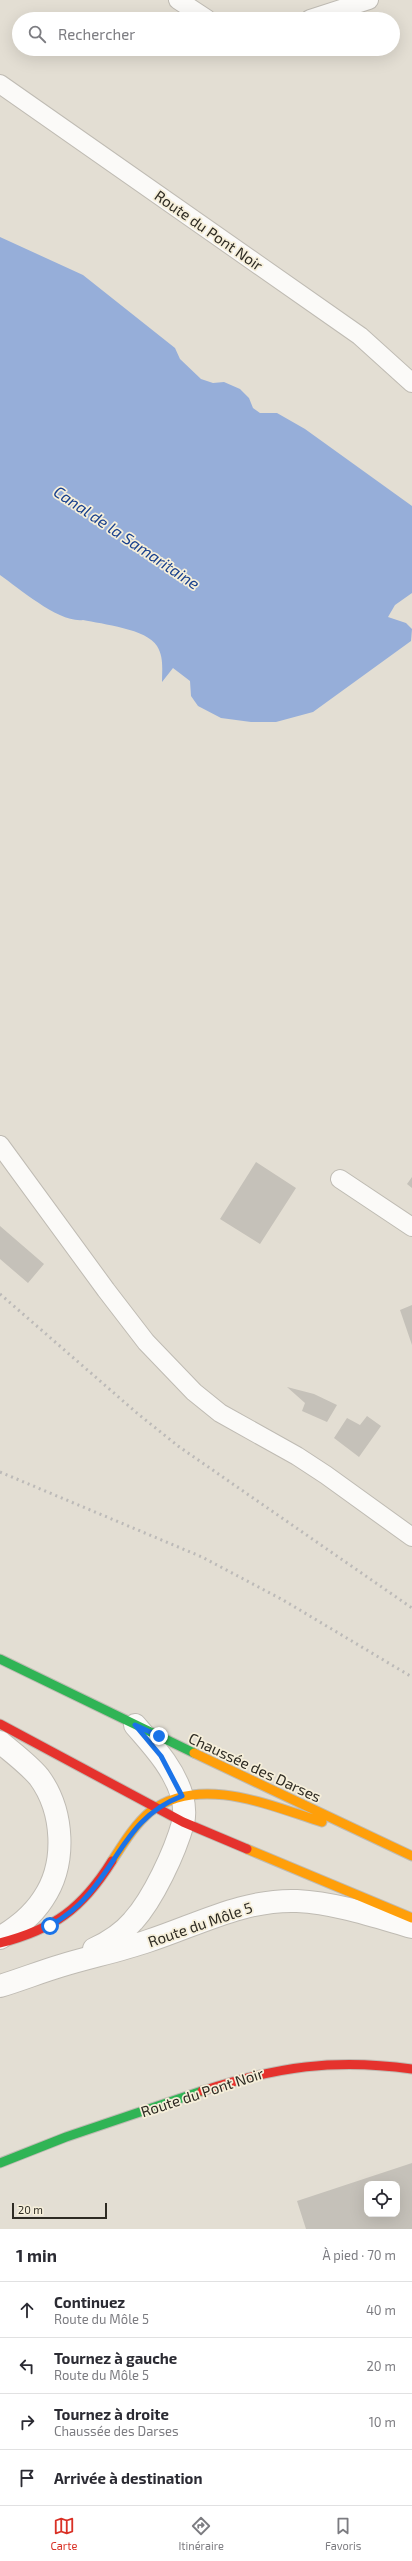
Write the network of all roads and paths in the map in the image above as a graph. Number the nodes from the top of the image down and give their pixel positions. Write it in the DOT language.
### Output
graph roads {
  1 [pos="178,0"];
  2 [pos="369,0"];
  3 [pos="196,12"];
  4 [pos="332,12"];
  5 [pos="0,84"];
  6 [pos="412,383"];
  7 [pos="0,1145"];
  8 [pos="340,1179"];
  9 [pos="412,1227"];
  10 [pos="412,1537"];
  11 [pos="0,1659"];
  12 [pos="0,1724"];
  13 [pos="135,1725"];
  14 [pos="0,1742"];
  15 [pos="182,1796"];
  16 [pos="156,1809"];
  17 [pos="183,1822"];
  18 [pos="376,1839"];
  19 [pos="412,1856"];
  20 [pos="412,1918"];
  21 [pos="412,1928"];
  22 [pos="0,1938"];
  23 [pos="0,1943"];
  24 [pos="60,1966"];
  25 [pos="0,1986"];
  26 [pos="412,2069"];
  27 [pos="0,2163"];
  1 -- 3 [label="lane"];
  2 -- 4 [label="lane"];
  5 -- 6 [label="lane, Route du Pont Noir"];
  7 -- 10 [label="lane"];
  8 -- 9 [label="lane"];
  11 -- 13 [label="main road, Chaussée des Darses"];
  12 -- 16 [label="main road"];
  13 -- 15 [label="street, Route du Môle 5"];
  13 -- 18 [label="main road, Chaussée des Darses"];
  14 -- 22 [label="street"];
  15 -- 16 [label="main road"];
  15 -- 17 [label="street, Route du Môle 5"];
  15 -- 18 [label="main road"];
  16 -- 17 [label="main road"];
  16 -- 23 [label="main road"];
  17 -- 20 [label="main road"];
  17 -- 24 [label="street, Route du Môle 5"];
  18 -- 19 [label="main road, Chaussée des Darses"];
  21 -- 24 [label="street, Route du Môle 5"];
  24 -- 25 [label="street, Route du Môle 5"];
  26 -- 27 [label="main road, Route du Pont Noir"];
}
